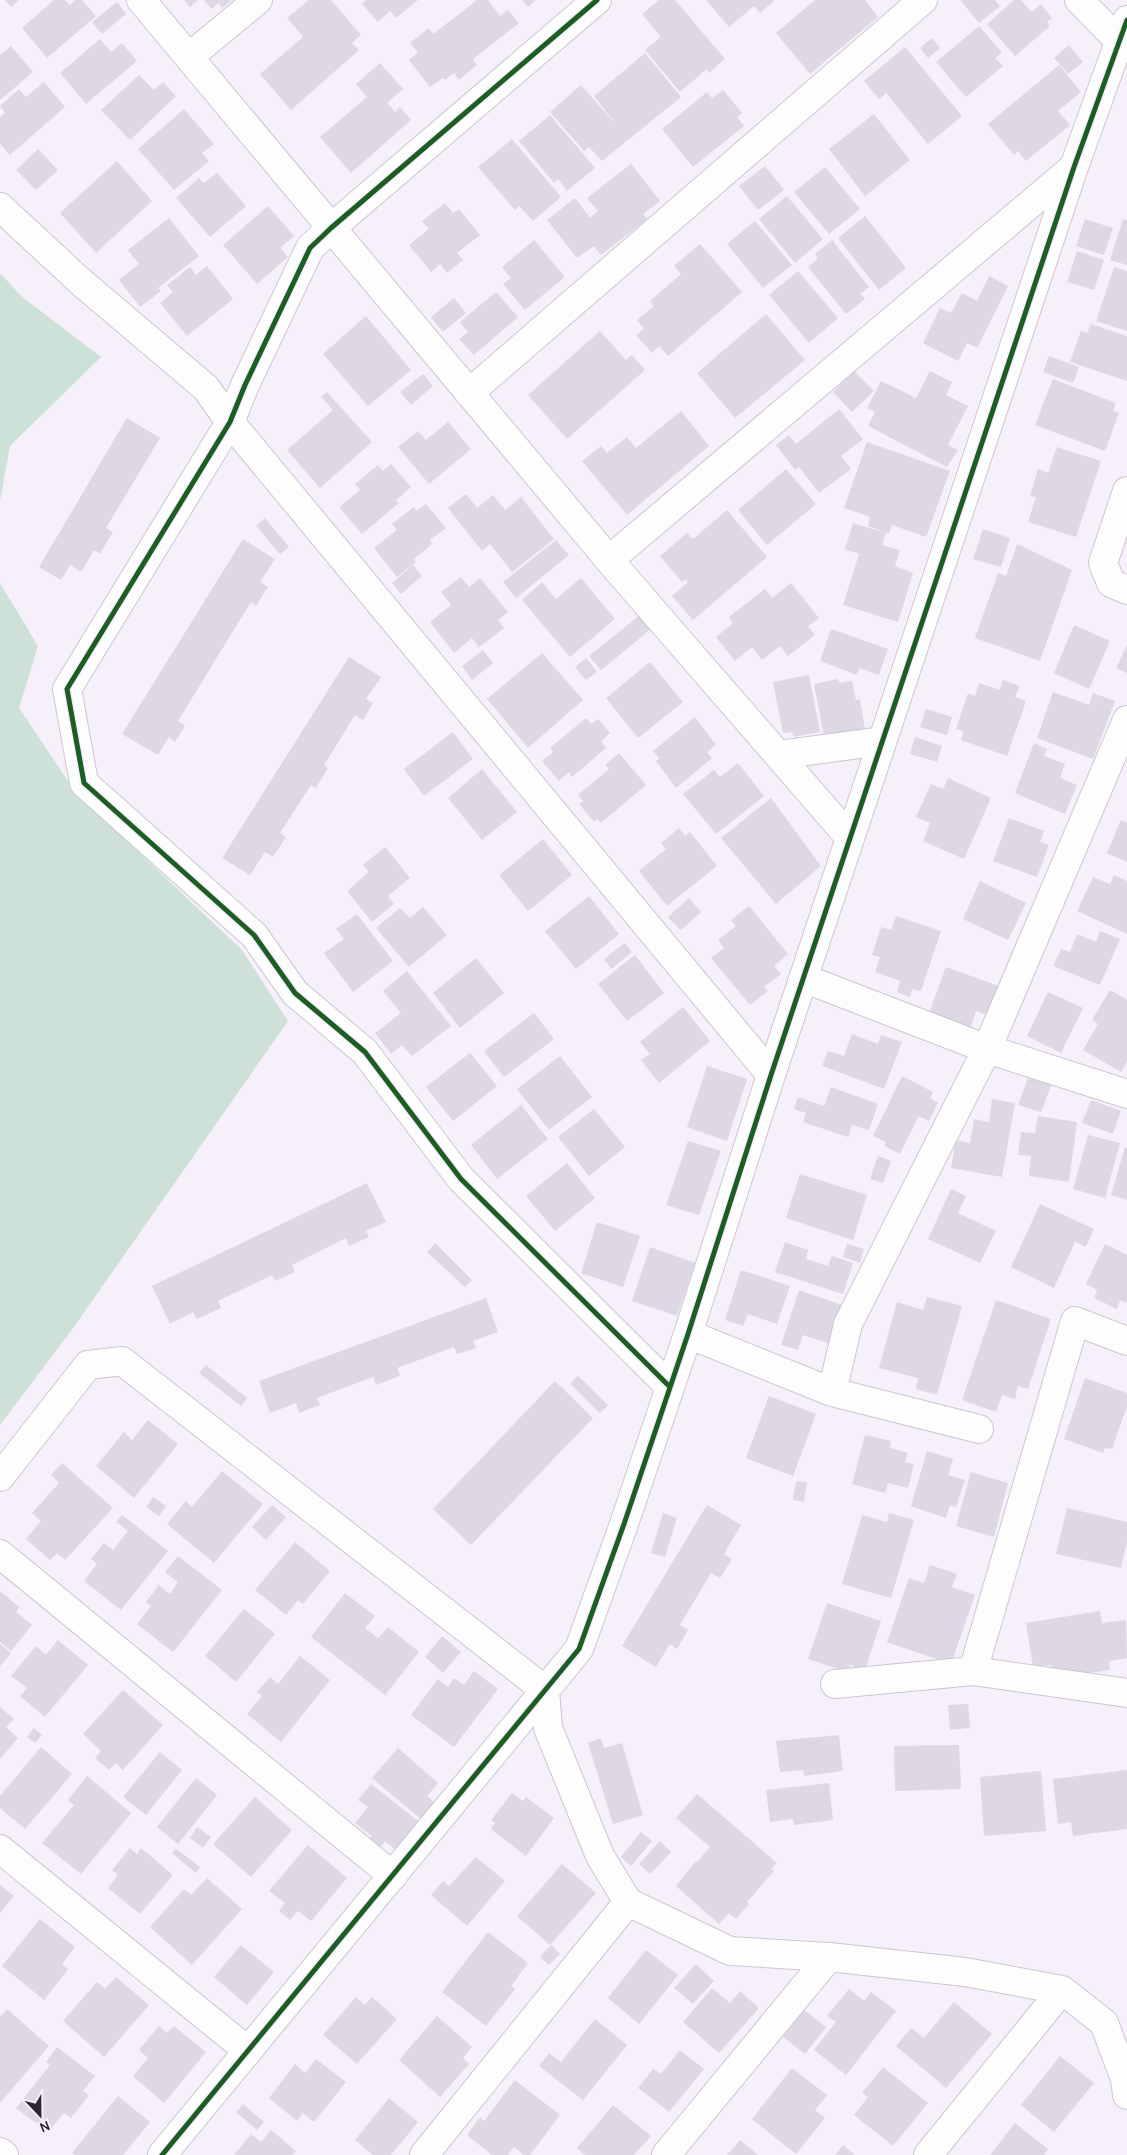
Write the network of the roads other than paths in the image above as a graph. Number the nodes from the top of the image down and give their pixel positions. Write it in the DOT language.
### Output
graph roads {
  1 [pos="141,0"];
  2 [pos="258,0"];
  3 [pos="597,0"];
  4 [pos="923,0"];
  5 [pos="1079,0"];
  6 [pos="1124,31"];
  7 [pos="189,57"];
  8 [pos="1074,167"];
  9 [pos="0,207"];
  10 [pos="331,228"];
  11 [pos="469,394"];
  12 [pos="230,422"];
  13 [pos="1127,491"];
  14 [pos="610,560"];
  15 [pos="1127,590"];
  16 [pos="1127,720"];
  17 [pos="882,741"];
  18 [pos="778,756"];
  19 [pos="850,838"];
  20 [pos="803,978"];
  21 [pos="987,1049"];
  22 [pos="771,1075"];
  23 [pos="1127,1094"];
  24 [pos="688,1334"];
  25 [pos="1127,1342"];
  26 [pos="670,1387"];
  27 [pos="832,1392"];
  28 [pos="979,1429"];
  29 [pos="0,1478"];
  30 [pos="0,1554"];
  31 [pos="973,1671"];
  32 [pos="835,1684"];
  33 [pos="545,1690"];
  34 [pos="1127,1693"];
  35 [pos="0,1849"];
  36 [pos="393,1876"];
  37 [pos="628,1902"];
  38 [pos="829,1957"];
  39 [pos="1062,1990"];
  40 [pos="248,2051"];
  41 [pos="1127,2095"];
  42 [pos="0,2152"];
  43 [pos="4,2155"];
  44 [pos="162,2155"];
  45 [pos="424,2155"];
  46 [pos="666,2155"];
  47 [pos="928,2155"];
  1 -- 7 [label="street"];
  2 -- 7 [label="street"];
  3 -- 10 [label="street"];
  4 -- 11 [label="street"];
  5 -- 6 [label="street"];
  6 -- 8 [label="street"];
  7 -- 10 [label="street"];
  8 -- 14 [label="street"];
  8 -- 17 [label="street"];
  9 -- 12 [label="street"];
  10 -- 11 [label="street"];
  10 -- 12 [label="street"];
  11 -- 14 [label="street"];
  12 -- 22 [label="street"];
  12 -- 26 [label="street"];
  13 -- 15 [label="street"];
  14 -- 18 [label="street"];
  16 -- 21 [label="street"];
  17 -- 18 [label="street"];
  17 -- 19 [label="street"];
  18 -- 19 [label="street"];
  19 -- 20 [label="street"];
  20 -- 21 [label="street"];
  20 -- 22 [label="street"];
  21 -- 23 [label="street"];
  21 -- 27 [label="street"];
  22 -- 24 [label="street"];
  24 -- 26 [label="street"];
  24 -- 27 [label="street"];
  25 -- 31 [label="street"];
  26 -- 33 [label="street"];
  27 -- 28 [label="street"];
  29 -- 33 [label="street"];
  30 -- 36 [label="street"];
  31 -- 32 [label="street"];
  31 -- 34 [label="street"];
  33 -- 36 [label="street"];
  33 -- 37 [label="street"];
  35 -- 40 [label="street"];
  36 -- 40 [label="street"];
  37 -- 38 [label="street"];
  37 -- 45 [label="street"];
  38 -- 39 [label="street"];
  38 -- 46 [label="street"];
  39 -- 41 [label="street"];
  39 -- 47 [label="street"];
  40 -- 44 [label="street"];
  42 -- 43 [label="street"];
}
